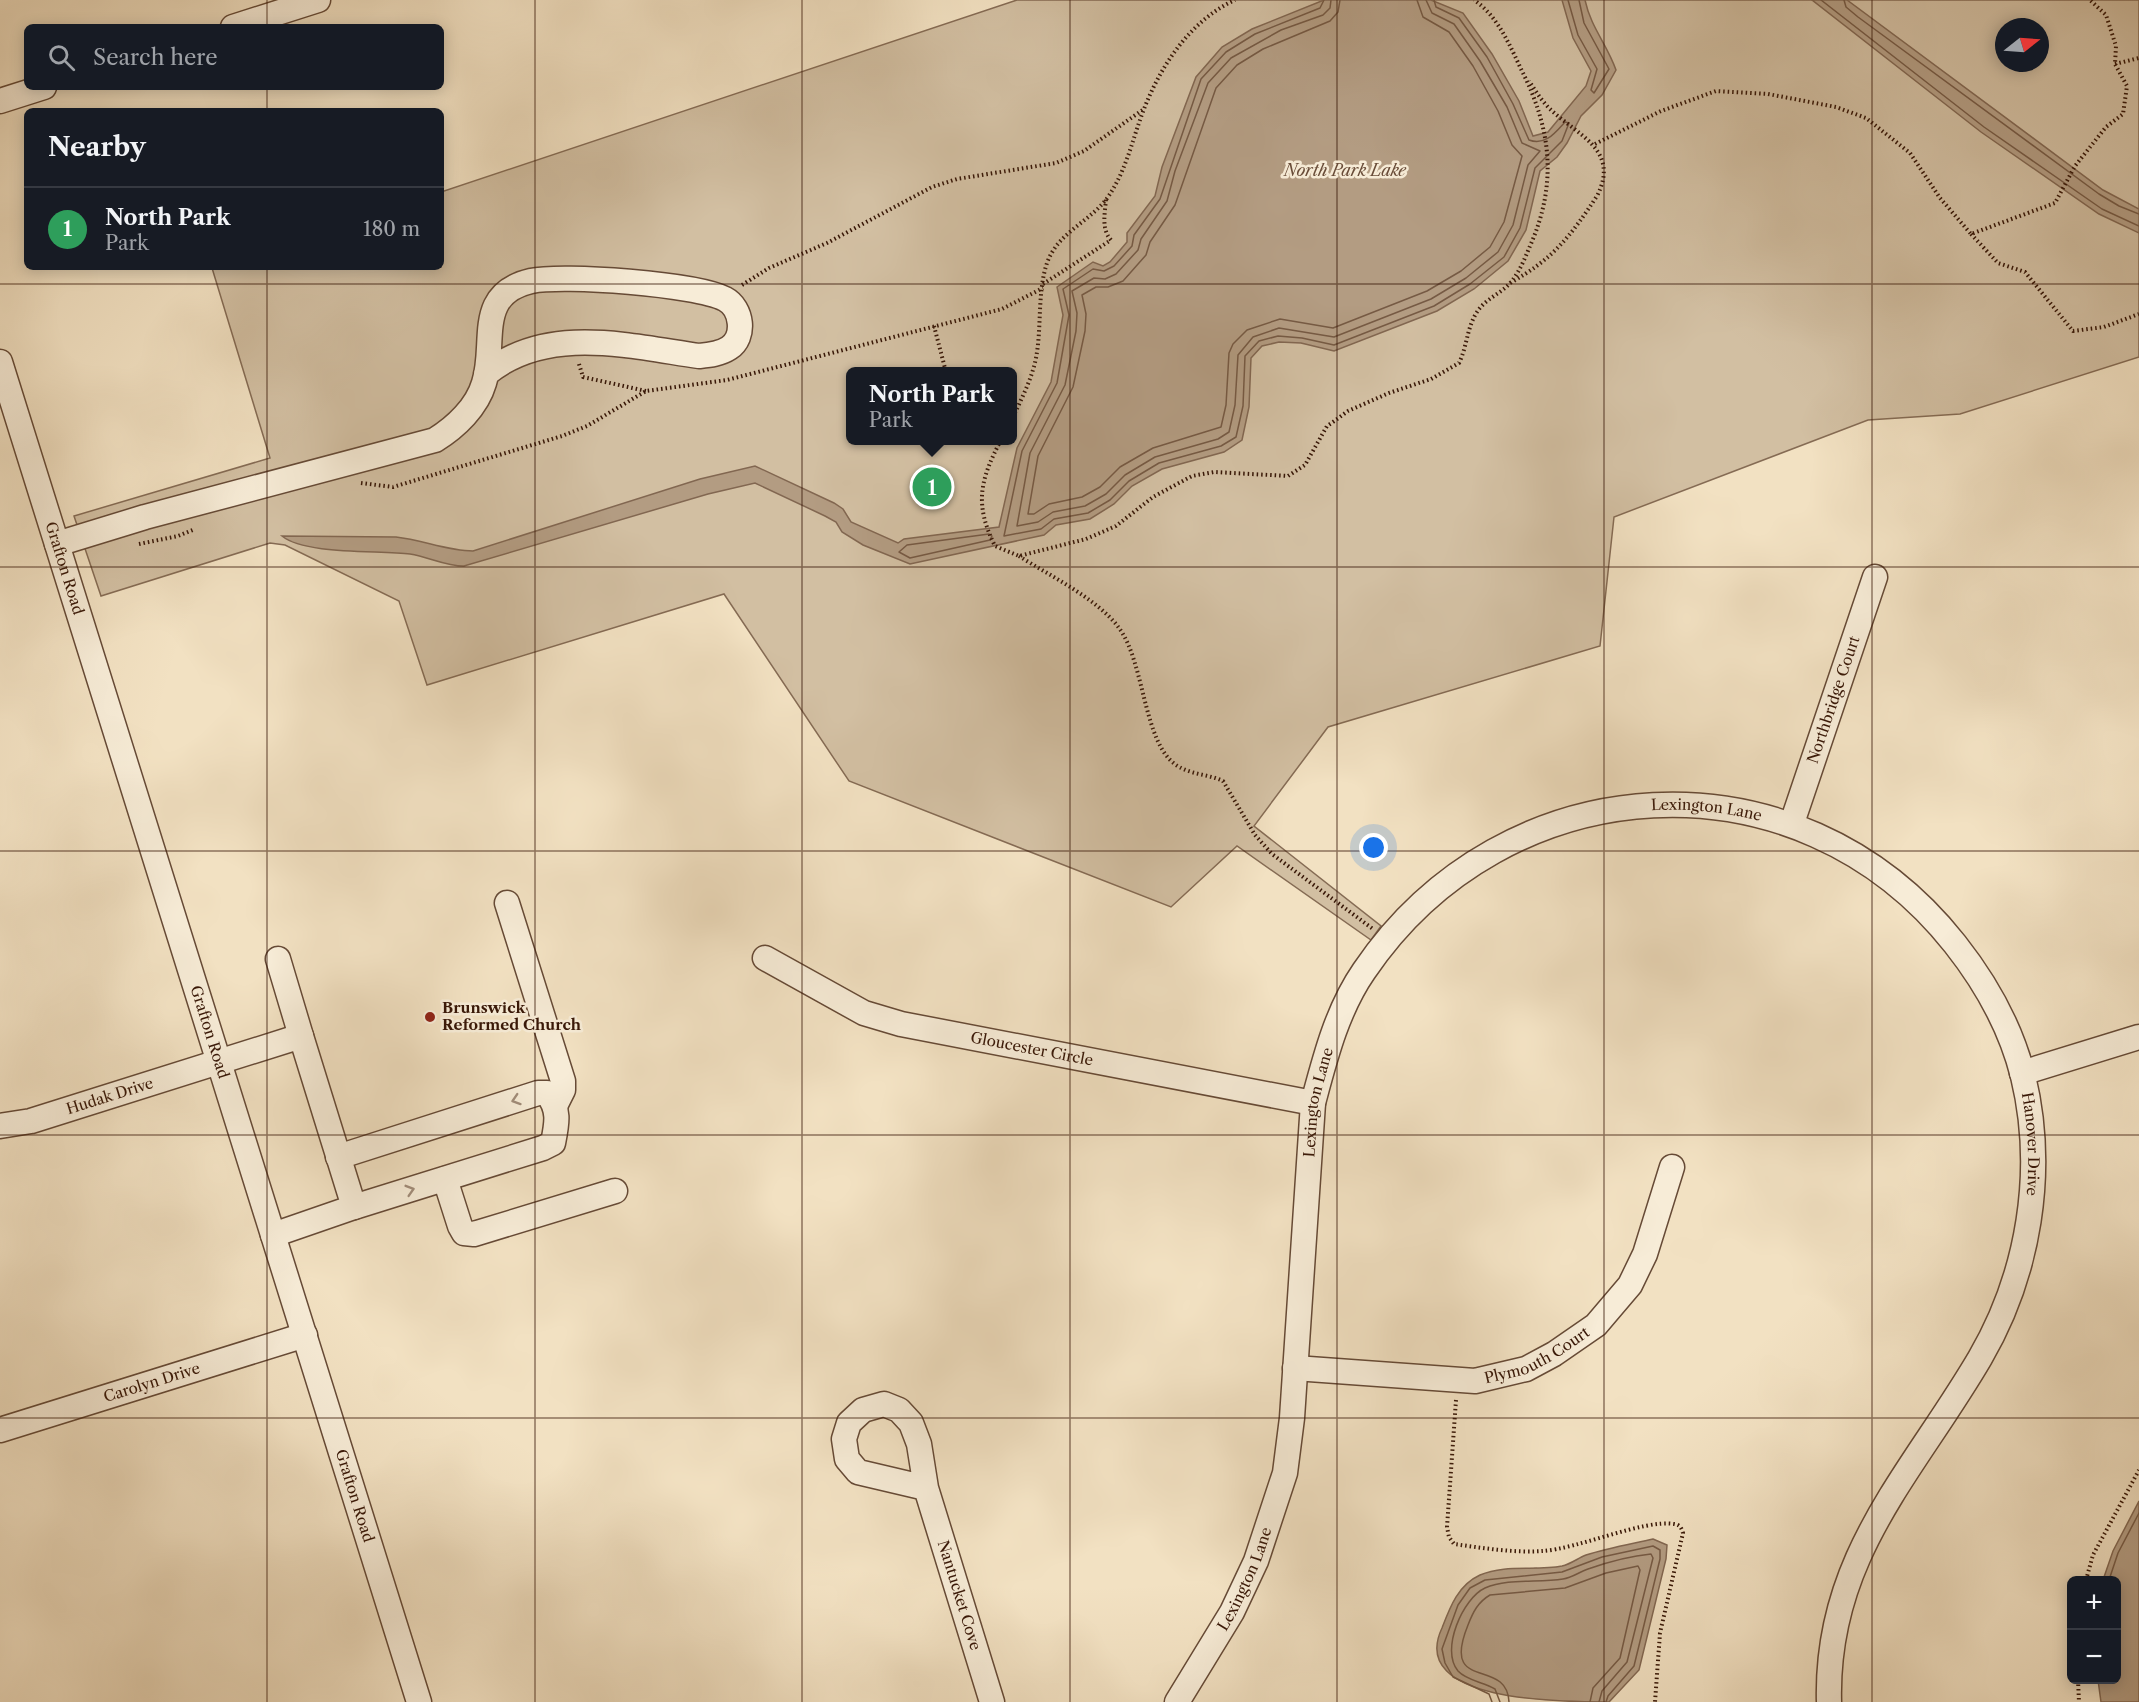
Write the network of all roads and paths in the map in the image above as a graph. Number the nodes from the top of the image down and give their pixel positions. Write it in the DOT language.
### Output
graph roads {
  1 [pos="318,0"];
  2 [pos="1235,0"];
  3 [pos="1474,0"];
  4 [pos="1485,0"];
  5 [pos="2090,0"];
  6 [pos="1481,4"];
  7 [pos="242,24"];
  8 [pos="2139,58"];
  9 [pos="2115,64"];
  10 [pos="1525,76"];
  11 [pos="35,90"];
  12 [pos="0,101"];
  13 [pos="1144,109"];
  14 [pos="1595,144"];
  15 [pos="1106,199"];
  16 [pos="1971,234"];
  17 [pos="1510,284"];
  18 [pos="1043,286"];
  19 [pos="725,299"];
  20 [pos="2139,314"];
  21 [pos="934,326"];
  22 [pos="573,343"];
  23 [pos="0,362"];
  24 [pos="945,367"];
  25 [pos="486,374"];
  26 [pos="646,392"];
  27 [pos="1017,407"];
  28 [pos="999,445"];
  29 [pos="352,484"];
  30 [pos="201,526"];
  31 [pos="57,544"];
  32 [pos="138,544"];
  33 [pos="1019,556"];
  34 [pos="1875,577"];
  35 [pos="1792,823"];
  36 [pos="507,903"];
  37 [pos="1387,939"];
  38 [pos="765,958"];
  39 [pos="278,959"];
  40 [pos="301,1036"];
  41 [pos="2139,1037"];
  42 [pos="219,1061"];
  43 [pos="2022,1073"];
  44 [pos="1313,1103"];
  45 [pos="556,1104"];
  46 [pos="0,1126"];
  47 [pos="338,1157"];
  48 [pos="1672,1167"];
  49 [pos="445,1179"];
  50 [pos="615,1191"];
  51 [pos="354,1207"];
  52 [pos="273,1235"];
  53 [pos="305,1335"];
  54 [pos="1295,1368"];
  55 [pos="1458,1381"];
  56 [pos="0,1430"];
  57 [pos="2139,1470"];
  58 [pos="926,1488"];
  59 [pos="2087,1576"];
  60 [pos="2078,1684"];
  61 [pos="419,1702"];
  62 [pos="992,1702"];
  63 [pos="1177,1702"];
  64 [pos="1655,1702"];
  65 [pos="1830,1702"];
  66 [pos="2079,1702"];
  1 -- 7 [label="street"];
  2 -- 13 [label="path"];
  3 -- 6 [label="path"];
  4 -- 6 [label="path"];
  5 -- 9 [label="path"];
  6 -- 10 [label="path"];
  8 -- 9 [label="path"];
  9 -- 16 [label="path"];
  10 -- 14 [label="path"];
  10 -- 17 [label="path"];
  11 -- 12 [label="street"];
  13 -- 15 [label="path"];
  13 -- 19 [label="path"];
  14 -- 16 [label="path"];
  14 -- 17 [label="path"];
  15 -- 18 [label="path"];
  15 -- 18 [label="path"];
  16 -- 20 [label="path"];
  17 -- 33 [label="path"];
  18 -- 21 [label="path"];
  18 -- 27 [label="path"];
  19 -- 22 [label="street"];
  19 -- 25 [label="street"];
  21 -- 24 [label="path"];
  21 -- 26 [label="path"];
  22 -- 25 [label="street"];
  22 -- 26 [label="path"];
  23 -- 31 [label="street, Grafton Road"];
  25 -- 31 [label="street"];
  26 -- 29 [label="path"];
  28 -- 33 [label="path"];
  30 -- 32 [label="path"];
  31 -- 42 [label="street, Grafton Road"];
  33 -- 37 [label="path"];
  34 -- 35 [label="street, Northbridge Court"];
  35 -- 37 [label="street, Lexington Lane"];
  35 -- 43 [label="street, Hanover Drive"];
  36 -- 45 [label="street"];
  37 -- 44 [label="street, Lexington Lane"];
  38 -- 44 [label="street, Gloucester Circle"];
  39 -- 40 [label="street"];
  40 -- 42 [label="street, Hudak Drive"];
  40 -- 47 [label="street"];
  41 -- 43 [label="street"];
  42 -- 46 [label="street, Hudak Drive"];
  42 -- 52 [label="street, Grafton Road"];
  43 -- 65 [label="street, Hanover Drive"];
  44 -- 54 [label="street, Lexington Lane"];
  45 -- 47 [label="street, one-way"];
  45 -- 49 [label="street"];
  47 -- 51 [label="street"];
  48 -- 55 [label="street, Plymouth Court"];
  49 -- 50 [label="street"];
  51 -- 49 [label="street, one-way"];
  51 -- 52 [label="street"];
  52 -- 53 [label="street, Grafton Road"];
  53 -- 56 [label="street, Carolyn Drive"];
  53 -- 61 [label="street, Grafton Road"];
  54 -- 55 [label="street, Plymouth Court"];
  54 -- 63 [label="street, Lexington Lane"];
  55 -- 64 [label="path"];
  57 -- 59 [label="path"];
  58 -- 62 [label="street, Nantucket Cove"];
  60 -- 66 [label="path"];
}
